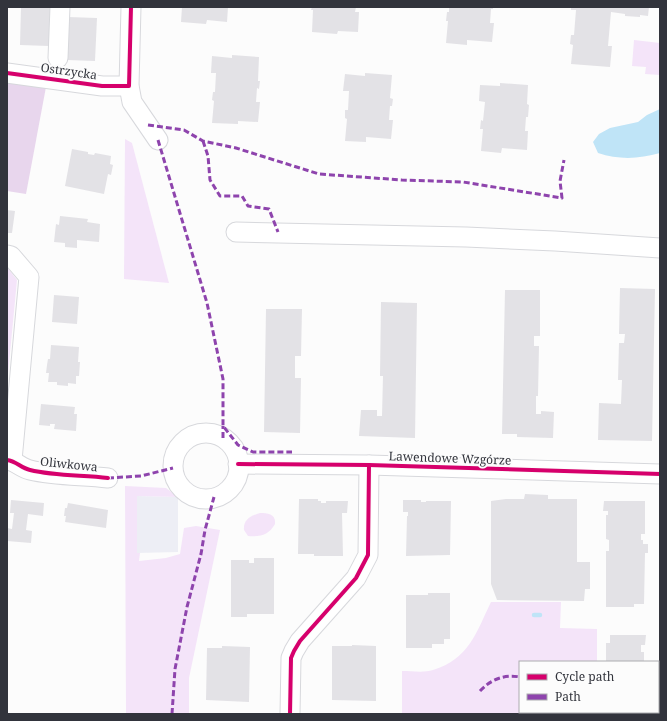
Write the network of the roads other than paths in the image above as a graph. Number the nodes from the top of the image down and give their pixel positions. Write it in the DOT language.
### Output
graph roads {
  1 [pos="60,7"];
  2 [pos="131,7"];
  3 [pos="58,58"];
  4 [pos="7,73"];
  5 [pos="129,86"];
  6 [pos="158,140"];
  7 [pos="236,232"];
  8 [pos="660,248"];
  9 [pos="7,255"];
  10 [pos="10,460"];
  11 [pos="238,464"];
  12 [pos="369,465"];
  13 [pos="660,474"];
  14 [pos="108,478"];
  15 [pos="290,714"];
  1 -- 3 [label="street"];
  2 -- 5 [label="street"];
  4 -- 5 [label="street, Ostrzycka"];
  5 -- 6 [label="street"];
  7 -- 8 [label="street"];
  9 -- 10 [label="street, Oliwkowa"];
  10 -- 14 [label="street, Oliwkowa"];
  11 -- 12 [label="street, Lawendowe Wzgórze"];
  12 -- 13 [label="street, Lawendowe Wzgórze"];
  12 -- 15 [label="street"];
}
